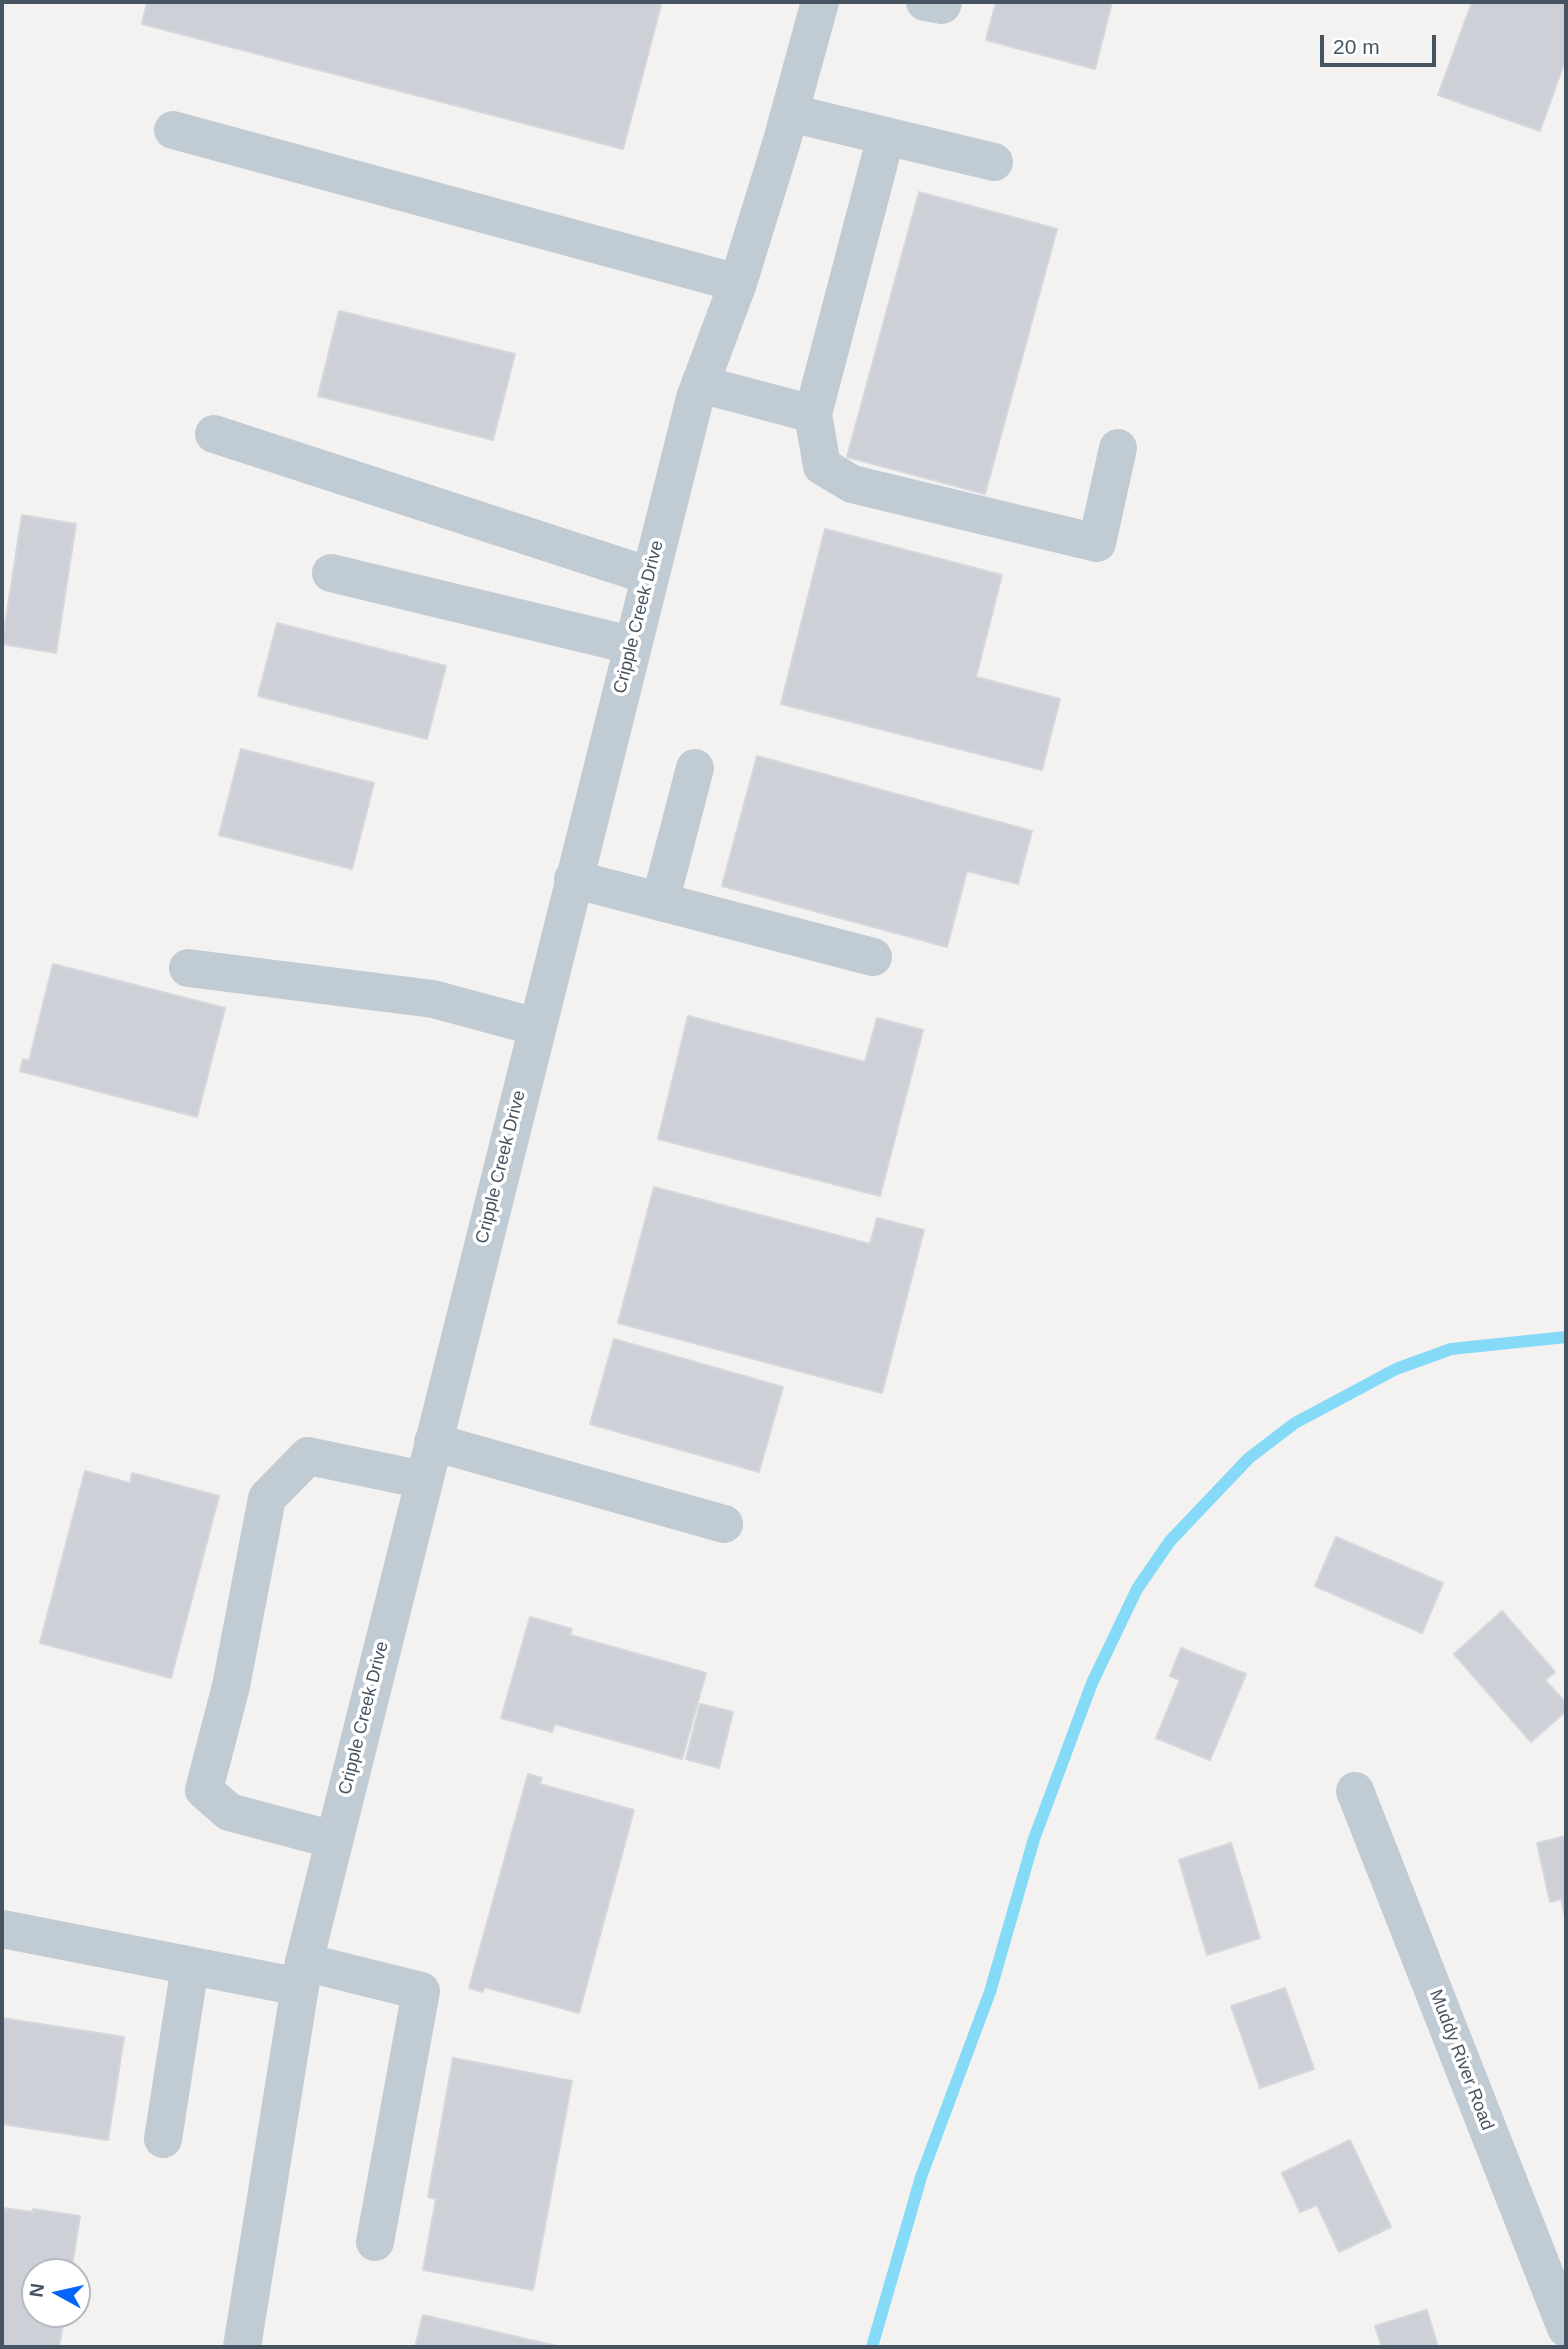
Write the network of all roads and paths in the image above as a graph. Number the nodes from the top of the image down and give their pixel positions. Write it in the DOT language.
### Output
graph roads {
  1 [pos="820,2"];
  2 [pos="925,2"];
  3 [pos="943,2"];
  4 [pos="790,113"];
  5 [pos="173,130"];
  6 [pos="886,136"];
  7 [pos="994,162"];
  8 [pos="738,283"];
  9 [pos="700,384"];
  10 [pos="813,414"];
  11 [pos="214,434"];
  12 [pos="1118,447"];
  13 [pos="331,573"];
  14 [pos="650,576"];
  15 [pos="631,645"];
  16 [pos="695,768"];
  17 [pos="573,879"];
  18 [pos="660,902"];
  19 [pos="873,957"];
  20 [pos="188,968"];
  21 [pos="537,1027"];
  22 [pos="433,1442"];
  23 [pos="424,1480"];
  24 [pos="724,1524"];
  25 [pos="1355,1791"];
  26 [pos="334,1840"];
  27 [pos="2,1929"];
  28 [pos="190,1966"];
  29 [pos="302,1975"];
  30 [pos="163,2138"];
  31 [pos="375,2242"];
  32 [pos="1566,2328"];
  33 [pos="242,2347"];
  1 -- 4 [label="street, Cripple Creek Drive"];
  2 -- 3 [label="street"];
  4 -- 6 [label="street"];
  4 -- 8 [label="street, Cripple Creek Drive"];
  5 -- 8 [label="street"];
  6 -- 7 [label="street"];
  6 -- 10 [label="street"];
  8 -- 9 [label="street, Cripple Creek Drive"];
  9 -- 10 [label="street"];
  9 -- 14 [label="street, Cripple Creek Drive"];
  10 -- 12 [label="street"];
  11 -- 14 [label="street"];
  13 -- 15 [label="street"];
  14 -- 15 [label="street, Cripple Creek Drive"];
  15 -- 17 [label="street, Cripple Creek Drive"];
  16 -- 18 [label="street"];
  17 -- 18 [label="street"];
  17 -- 21 [label="street, Cripple Creek Drive"];
  18 -- 19 [label="street"];
  20 -- 21 [label="street"];
  21 -- 22 [label="street, Cripple Creek Drive"];
  22 -- 23 [label="street, Cripple Creek Drive"];
  22 -- 24 [label="street"];
  23 -- 26 [label="street, Cripple Creek Drive"];
  23 -- 26 [label="street"];
  25 -- 32 [label="street, Muddy River Road"];
  26 -- 29 [label="street, Cripple Creek Drive"];
  27 -- 28 [label="street"];
  28 -- 29 [label="street"];
  28 -- 30 [label="street"];
  29 -- 31 [label="street"];
  29 -- 33 [label="street, Cripple Creek Drive"];
}
